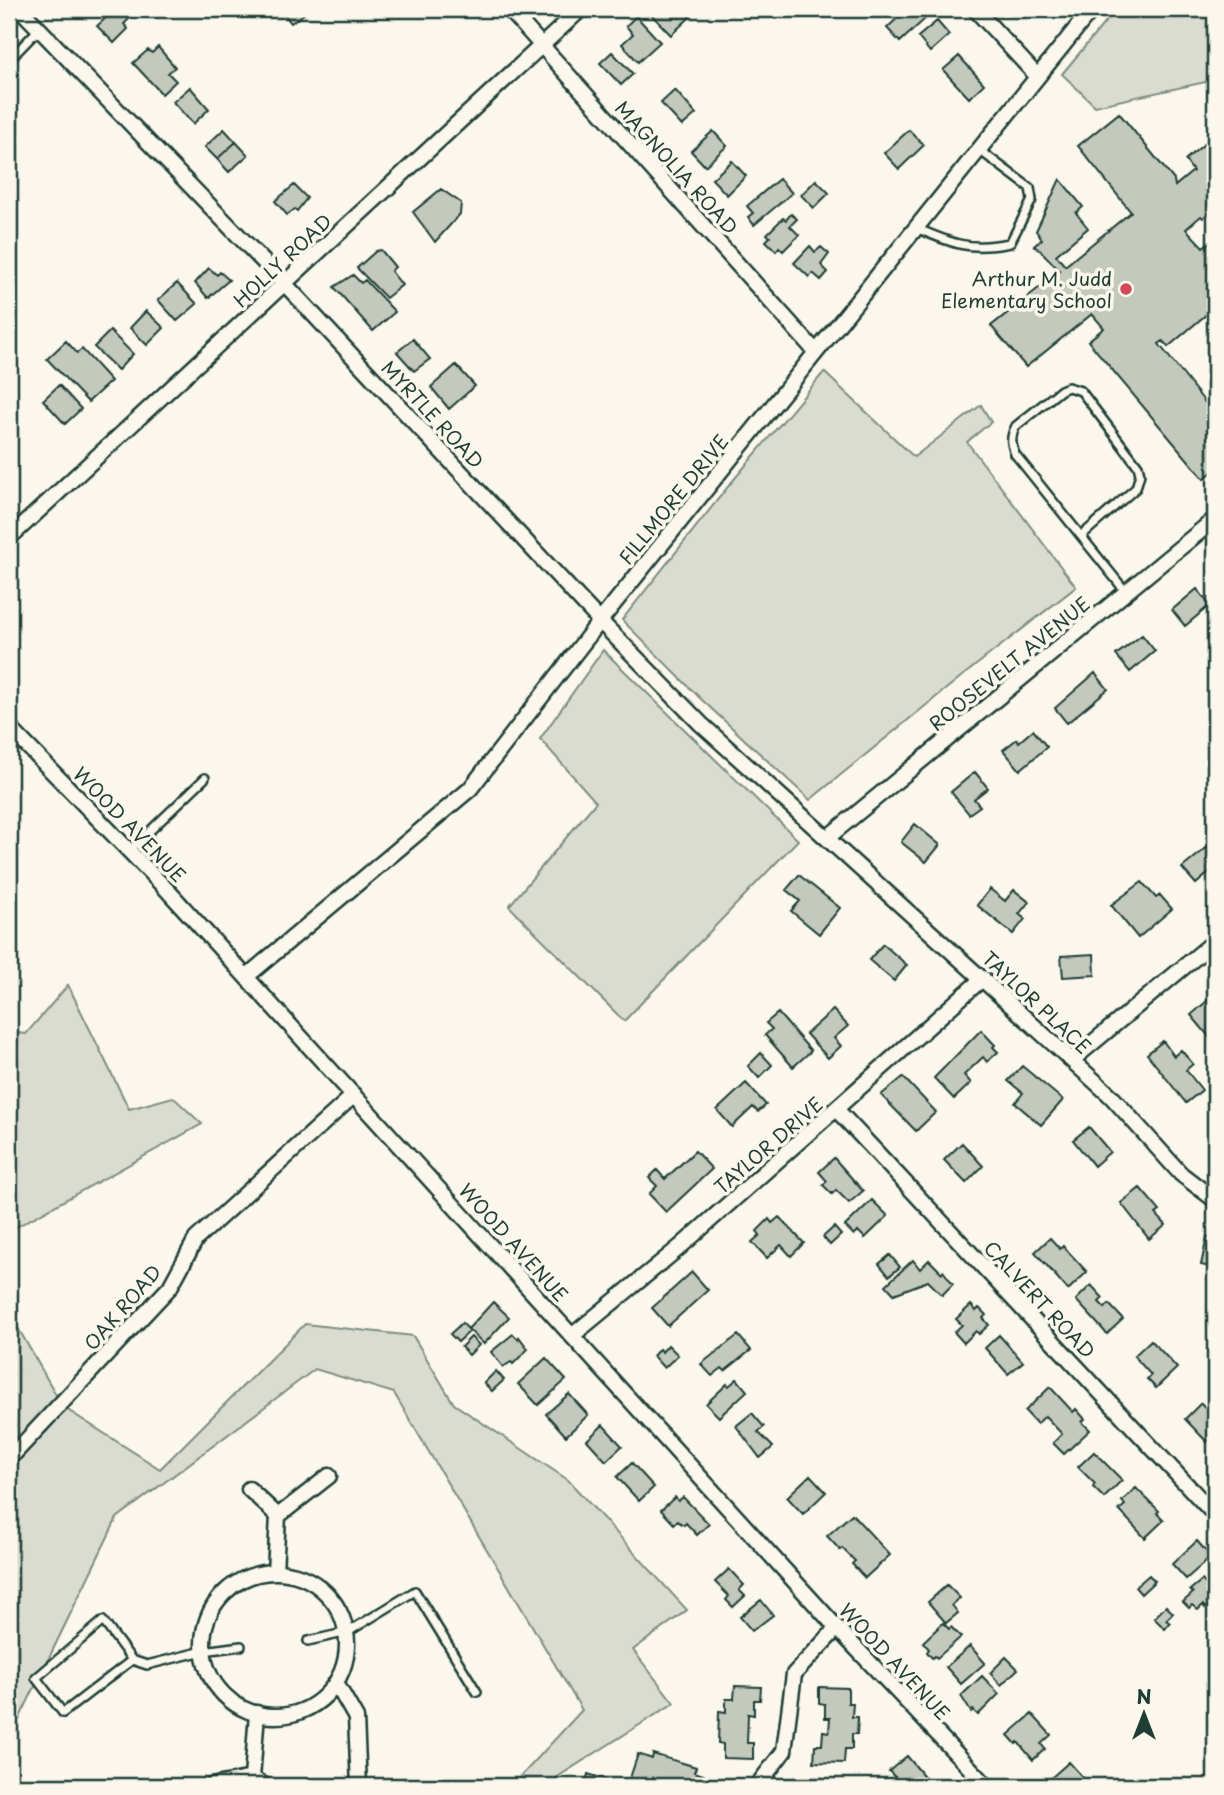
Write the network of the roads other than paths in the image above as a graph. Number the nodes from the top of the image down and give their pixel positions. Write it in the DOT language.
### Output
graph roads {
  1 [pos="20,9"];
  2 [pos="509,9"];
  3 [pos="581,9"];
  4 [pos="975,9"];
  5 [pos="1092,9"];
  6 [pos="39,29"];
  7 [pos="542,45"];
  8 [pos="9,60"];
  9 [pos="1037,76"];
  10 [pos="978,149"];
  11 [pos="915,228"];
  12 [pos="285,284"];
  13 [pos="816,352"];
  14 [pos="1215,519"];
  15 [pos="1081,536"];
  16 [pos="9,538"];
  17 [pos="1126,592"];
  18 [pos="600,621"];
  19 [pos="9,727"];
  20 [pos="205,778"];
  21 [pos="827,838"];
  22 [pos="129,851"];
  23 [pos="1215,941"];
  24 [pos="246,976"];
  25 [pos="983,978"];
  26 [pos="1072,1060"];
  27 [pos="354,1095"];
  28 [pos="837,1110"];
  29 [pos="1215,1200"];
  30 [pos="573,1335"];
  31 [pos="9,1459"];
  32 [pos="329,1476"];
  33 [pos="248,1489"];
  34 [pos="1215,1515"];
  35 [pos="278,1516"];
  36 [pos="275,1572"];
  37 [pos="837,1628"];
  38 [pos="348,1632"];
  39 [pos="308,1641"];
  40 [pos="241,1646"];
  41 [pos="203,1651"];
  42 [pos="132,1660"];
  43 [pos="336,1683"];
  44 [pos="477,1692"];
  45 [pos="257,1713"];
  46 [pos="252,1779"];
  47 [pos="211,1786"];
  48 [pos="265,1786"];
  49 [pos="359,1786"];
  50 [pos="757,1786"];
  51 [pos="987,1786"];
  1 -- 6 [label="street, MYRTLE ROAD"];
  2 -- 7 [label="street, MAGNOLIA ROAD"];
  3 -- 7 [label="street, HOLLY ROAD"];
  4 -- 9 [label="street"];
  5 -- 9 [label="street, FILLMORE DRIVE"];
  6 -- 8 [label="lane"];
  6 -- 12 [label="street, MYRTLE ROAD"];
  7 -- 12 [label="street, HOLLY ROAD"];
  7 -- 13 [label="street, MAGNOLIA ROAD"];
  9 -- 10 [label="street, FILLMORE DRIVE"];
  10 -- 11 [label="street, FILLMORE DRIVE"];
  10 -- 11 [label="lane"];
  11 -- 13 [label="street, FILLMORE DRIVE"];
  12 -- 16 [label="street, HOLLY ROAD"];
  12 -- 18 [label="street, MYRTLE ROAD"];
  13 -- 18 [label="street, FILLMORE DRIVE"];
  14 -- 17 [label="street, ROOSEVELT AVENUE"];
  15 -- 15 [label="lane"];
  15 -- 17 [label="lane"];
  17 -- 21 [label="street, ROOSEVELT AVENUE"];
  18 -- 21 [label="street, MYRTLE ROAD"];
  18 -- 24 [label="street, FILLMORE DRIVE"];
  19 -- 22 [label="street, WOOD AVENUE"];
  20 -- 22 [label="lane"];
  21 -- 25 [label="street, TAYLOR PLACE"];
  22 -- 24 [label="street, WOOD AVENUE"];
  23 -- 26 [label="street"];
  24 -- 27 [label="street, WOOD AVENUE"];
  25 -- 26 [label="street, TAYLOR PLACE"];
  25 -- 28 [label="street, TAYLOR DRIVE"];
  26 -- 29 [label="street, TAYLOR PLACE"];
  27 -- 30 [label="street, WOOD AVENUE"];
  27 -- 31 [label="street, OAK ROAD"];
  28 -- 30 [label="street, TAYLOR DRIVE"];
  28 -- 34 [label="street, CALVERT ROAD"];
  30 -- 37 [label="street, WOOD AVENUE"];
  32 -- 35 [label="street"];
  33 -- 35 [label="street"];
  35 -- 36 [label="street"];
  36 -- 38 [label="street"];
  36 -- 41 [label="street"];
  37 -- 50 [label="street"];
  37 -- 51 [label="street, WOOD AVENUE"];
  38 -- 39 [label="lane"];
  38 -- 43 [label="street"];
  38 -- 44 [label="lane"];
  40 -- 41 [label="lane"];
  41 -- 42 [label="lane"];
  41 -- 45 [label="street"];
  42 -- 42 [label="lane"];
  43 -- 45 [label="street"];
  43 -- 49 [label="street"];
  45 -- 46 [label="street"];
  46 -- 47 [label="street"];
  46 -- 48 [label="street"];
}
